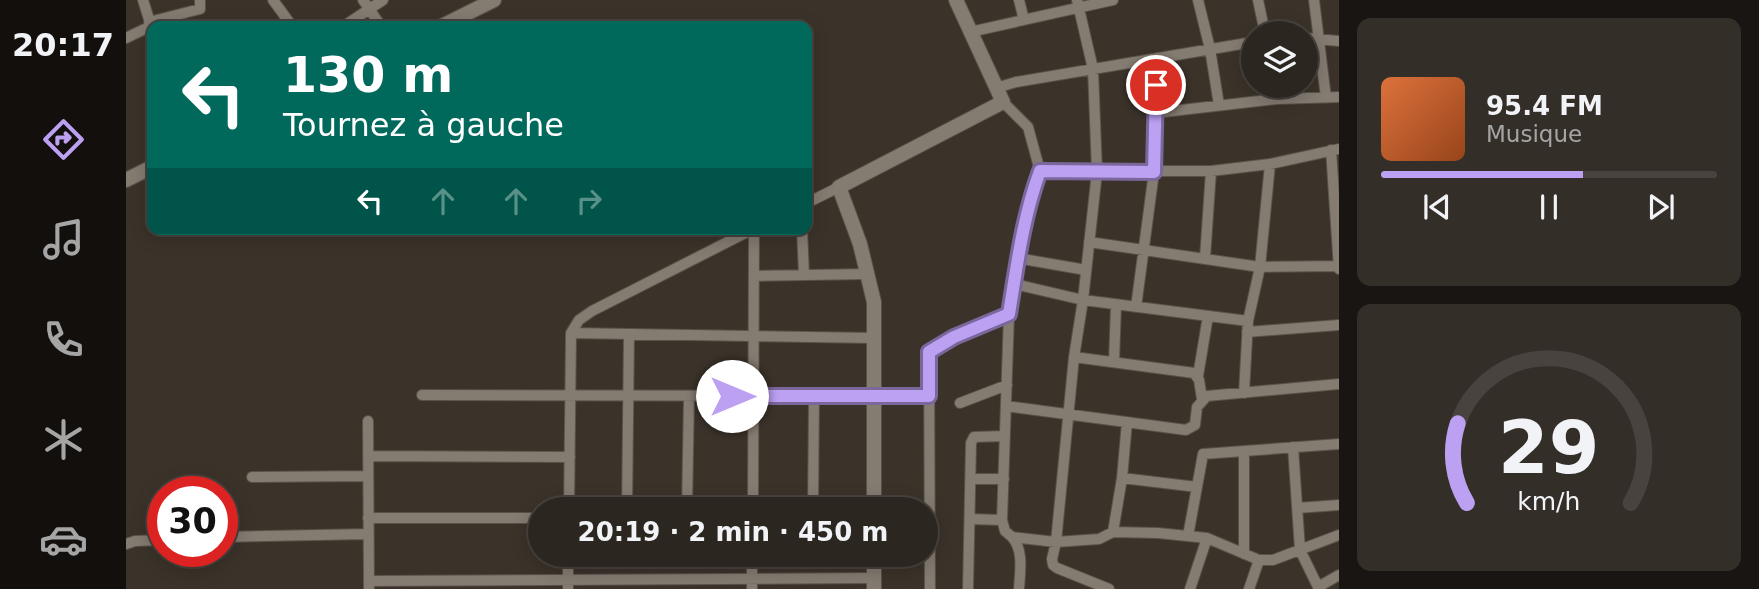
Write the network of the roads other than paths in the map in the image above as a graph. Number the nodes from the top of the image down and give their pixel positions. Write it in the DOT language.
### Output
graph roads {
  1 [pos="143,0"];
  2 [pos="200,0"];
  3 [pos="383,0"];
  4 [pos="494,0"];
  5 [pos="956,0"];
  6 [pos="1019,0"];
  7 [pos="1113,0"];
  8 [pos="1198,0"];
  9 [pos="1258,0"];
  10 [pos="1314,0"];
  11 [pos="278,2"];
  12 [pos="1078,4"];
  13 [pos="366,5"];
  14 [pos="1024,20"];
  15 [pos="149,21"];
  16 [pos="165,21"];
  17 [pos="289,21"];
  18 [pos="349,21"];
  19 [pos="377,21"];
  20 [pos="452,21"];
  21 [pos="1262,21"];
  22 [pos="147,28"];
  23 [pos="970,32"];
  24 [pos="126,38"];
  25 [pos="1319,38"];
  26 [pos="1339,41"];
  27 [pos="1241,44"];
  28 [pos="1210,49"];
  29 [pos="1157,58"];
  30 [pos="1093,69"];
  31 [pos="996,88"];
  32 [pos="1339,97"];
  33 [pos="1326,98"];
  34 [pos="1277,99"];
  35 [pos="1003,102"];
  36 [pos="1219,105"];
  37 [pos="1155,113"];
  38 [pos="1335,150"];
  39 [pos="1270,164"];
  40 [pos="147,170"];
  41 [pos="1040,171"];
  42 [pos="1097,172"];
  43 [pos="1154,172"];
  44 [pos="1211,172"];
  45 [pos="126,180"];
  46 [pos="839,187"];
  47 [pos="812,200"];
  48 [pos="742,235"];
  49 [pos="754,235"];
  50 [pos="802,235"];
  51 [pos="1089,242"];
  52 [pos="1339,243"];
  53 [pos="1144,250"];
  54 [pos="1017,258"];
  55 [pos="1205,258"];
  56 [pos="1260,267"];
  57 [pos="1339,267"];
  58 [pos="1086,270"];
  59 [pos="867,274"];
  60 [pos="804,275"];
  61 [pos="754,276"];
  62 [pos="1014,284"];
  63 [pos="1083,300"];
  64 [pos="1116,304"];
  65 [pos="1136,307"];
  66 [pos="1009,314"];
  67 [pos="1208,316"];
  68 [pos="1339,324"];
  69 [pos="1247,327"];
  70 [pos="571,333"];
  71 [pos="629,334"];
  72 [pos="754,336"];
  73 [pos="874,338"];
  74 [pos="1074,357"];
  75 [pos="1114,362"];
  76 [pos="1198,376"];
  77 [pos="1339,384"];
  78 [pos="1007,385"];
  79 [pos="1244,393"];
  80 [pos="422,395"];
  81 [pos="570,395"];
  82 [pos="627,396"];
  83 [pos="689,396"];
  84 [pos="753,396"];
  85 [pos="814,396"];
  86 [pos="874,396"];
  87 [pos="929,396"];
  88 [pos="1202,399"];
  89 [pos="960,403"];
  90 [pos="1006,406"];
  91 [pos="1068,415"];
  92 [pos="368,421"];
  93 [pos="1127,422"];
  94 [pos="1005,436"];
  95 [pos="1339,444"];
  96 [pos="1293,447"];
  97 [pos="1244,451"];
  98 [pos="368,456"];
  99 [pos="569,457"];
  100 [pos="368,476"];
  101 [pos="252,477"];
  102 [pos="1122,478"];
  103 [pos="971,479"];
  104 [pos="1004,479"];
  105 [pos="1197,487"];
  106 [pos="569,497"];
  107 [pos="627,497"];
  108 [pos="687,497"];
  109 [pos="753,497"];
  110 [pos="813,497"];
  111 [pos="874,497"];
  112 [pos="928,497"];
  113 [pos="1339,505"];
  114 [pos="1297,508"];
  115 [pos="368,518"];
  116 [pos="528,518"];
  117 [pos="970,519"];
  118 [pos="1002,520"];
  119 [pos="1113,532"];
  120 [pos="368,534"];
  121 [pos="1339,535"];
  122 [pos="1188,536"];
  123 [pos="238,537"];
  124 [pos="1012,537"];
  125 [pos="1207,538"];
  126 [pos="147,541"];
  127 [pos="1056,542"];
  128 [pos="126,544"];
  129 [pos="1300,550"];
  130 [pos="1244,554"];
  131 [pos="1259,560"];
  132 [pos="929,567"];
  133 [pos="1339,575"];
  134 [pos="874,583"];
  135 [pos="568,584"];
  136 [pos="752,584"];
  137 [pos="369,585"];
  138 [pos="463,585"];
  139 [pos="1319,588"];
  140 [pos="930,589"];
  141 [pos="968,589"];
  142 [pos="1018,589"];
  143 [pos="1109,589"];
  144 [pos="1191,589"];
  145 [pos="1249,589"];
  1 -- 15 [label="street"];
  2 -- 16 [label="street"];
  3 -- 13 [label="street"];
  4 -- 20 [label="street"];
  5 -- 23 [label="street"];
  6 -- 14 [label="street"];
  7 -- 12 [label="street"];
  8 -- 28 [label="street"];
  9 -- 21 [label="street"];
  10 -- 25 [label="street"];
  11 -- 17 [label="street"];
  12 -- 14 [label="street"];
  12 -- 30 [label="street"];
  13 -- 18 [label="street"];
  13 -- 19 [label="street"];
  14 -- 23 [label="street"];
  22 -- 24 [label="street"];
  23 -- 31 [label="street"];
  25 -- 26 [label="street"];
  25 -- 33 [label="street"];
  27 -- 28 [label="street"];
  28 -- 29 [label="street"];
  28 -- 36 [label="street"];
  29 -- 30 [label="street"];
  29 -- 37 [label="street"];
  30 -- 31 [label="street"];
  30 -- 42 [label="street"];
  31 -- 35 [label="street"];
  32 -- 33 [label="street"];
  33 -- 34 [label="street"];
  34 -- 36 [label="street"];
  35 -- 41 [label="street"];
  35 -- 46 [label="street"];
  36 -- 37 [label="street"];
  37 -- 43 [label="street"];
  38 -- 39 [label="street"];
  38 -- 52 [label="street"];
  39 -- 44 [label="street"];
  39 -- 56 [label="street"];
  40 -- 45 [label="street"];
  41 -- 42 [label="street"];
  41 -- 54 [label="street"];
  42 -- 43 [label="street"];
  42 -- 51 [label="street"];
  43 -- 44 [label="street"];
  43 -- 53 [label="street"];
  44 -- 55 [label="street"];
  46 -- 47 [label="street"];
  46 -- 59 [label="street"];
  48 -- 70 [label="street"];
  49 -- 61 [label="street"];
  50 -- 60 [label="street"];
  51 -- 53 [label="street"];
  51 -- 58 [label="street"];
  52 -- 57 [label="street"];
  53 -- 55 [label="street"];
  53 -- 65 [label="street"];
  54 -- 58 [label="street"];
  54 -- 62 [label="street"];
  55 -- 56 [label="street"];
  56 -- 57 [label="street"];
  56 -- 69 [label="street"];
  58 -- 63 [label="street"];
  59 -- 60 [label="street"];
  59 -- 73 [label="street"];
  60 -- 61 [label="street"];
  61 -- 72 [label="street"];
  62 -- 63 [label="street"];
  62 -- 66 [label="street"];
  63 -- 64 [label="street"];
  63 -- 74 [label="street"];
  64 -- 65 [label="street"];
  64 -- 75 [label="street"];
  65 -- 67 [label="street"];
  66 -- 78 [label="street"];
  66 -- 87 [label="street"];
  67 -- 69 [label="street"];
  67 -- 76 [label="street"];
  68 -- 69 [label="street"];
  69 -- 79 [label="street"];
  70 -- 71 [label="street"];
  70 -- 81 [label="street"];
  71 -- 72 [label="street"];
  71 -- 82 [label="street"];
  72 -- 73 [label="street"];
  72 -- 84 [label="street"];
  73 -- 86 [label="street"];
  74 -- 75 [label="street"];
  74 -- 91 [label="street"];
  75 -- 76 [label="street"];
  76 -- 88 [label="street"];
  77 -- 79 [label="street"];
  78 -- 89 [label="street"];
  78 -- 90 [label="street"];
  79 -- 88 [label="street"];
  80 -- 81 [label="street"];
  81 -- 82 [label="street"];
  81 -- 99 [label="street"];
  82 -- 83 [label="street"];
  82 -- 107 [label="street"];
  83 -- 84 [label="street"];
  83 -- 108 [label="street"];
  84 -- 85 [label="street"];
  84 -- 109 [label="street"];
  85 -- 86 [label="street"];
  85 -- 110 [label="street"];
  86 -- 87 [label="street"];
  86 -- 111 [label="street"];
  87 -- 112 [label="street"];
  88 -- 93 [label="street"];
  90 -- 91 [label="street"];
  90 -- 94 [label="street"];
  91 -- 93 [label="street"];
  91 -- 127 [label="street"];
  92 -- 98 [label="street"];
  93 -- 102 [label="street"];
  94 -- 103 [label="street"];
  94 -- 104 [label="street"];
  95 -- 96 [label="street"];
  96 -- 97 [label="street"];
  96 -- 114 [label="street"];
  97 -- 105 [label="street"];
  97 -- 130 [label="street"];
  98 -- 99 [label="street"];
  98 -- 100 [label="street"];
  99 -- 106 [label="street"];
  100 -- 101 [label="street"];
  100 -- 115 [label="street"];
  102 -- 105 [label="street"];
  102 -- 119 [label="street"];
  103 -- 104 [label="street"];
  103 -- 117 [label="street"];
  104 -- 118 [label="street"];
  105 -- 122 [label="street"];
  113 -- 114 [label="street"];
  114 -- 129 [label="street"];
  115 -- 116 [label="street"];
  115 -- 120 [label="street"];
  117 -- 118 [label="street"];
  117 -- 141 [label="street"];
  118 -- 124 [label="street"];
  119 -- 122 [label="street"];
  119 -- 127 [label="street"];
  120 -- 123 [label="street"];
  120 -- 137 [label="street"];
  121 -- 129 [label="street"];
  122 -- 125 [label="street"];
  124 -- 127 [label="street"];
  124 -- 142 [label="street"];
  125 -- 130 [label="street"];
  125 -- 144 [label="street"];
  126 -- 128 [label="street"];
  127 -- 143 [label="street"];
  129 -- 131 [label="street"];
  129 -- 139 [label="street"];
  130 -- 131 [label="street"];
  131 -- 145 [label="street"];
  132 -- 140 [label="street"];
  133 -- 139 [label="street"];
  134 -- 136 [label="street"];
  135 -- 136 [label="street"];
  135 -- 138 [label="street"];
  137 -- 138 [label="street"];
}
